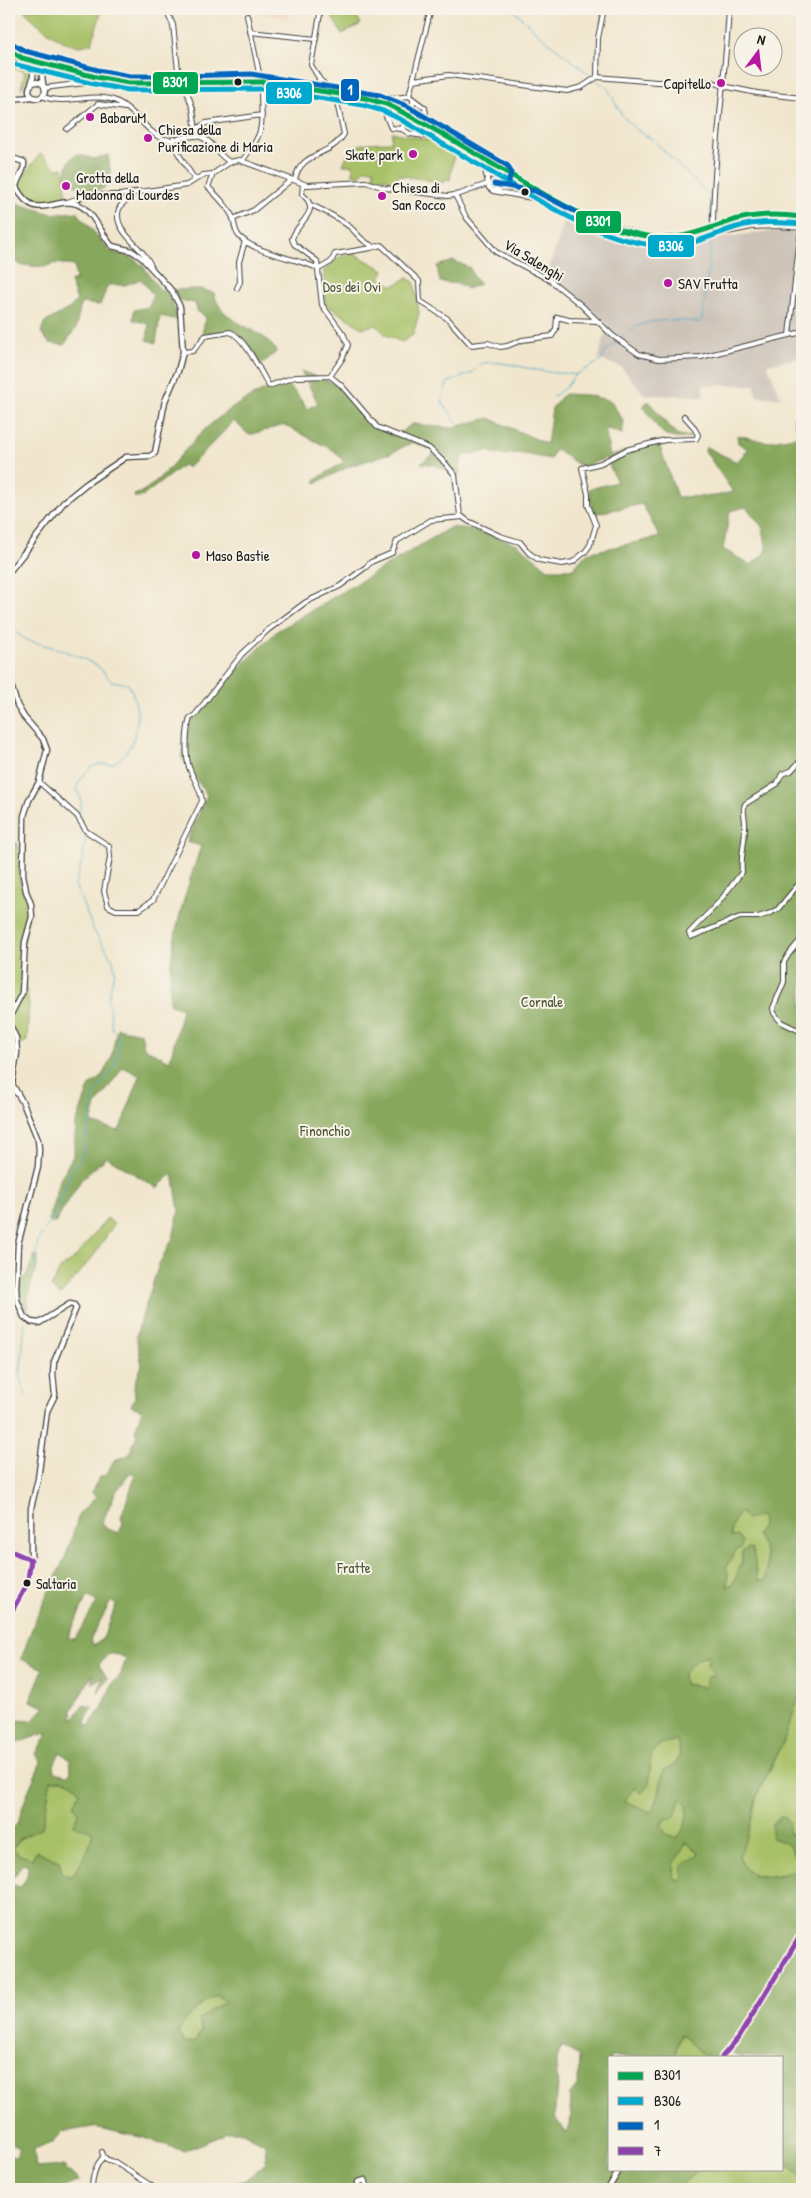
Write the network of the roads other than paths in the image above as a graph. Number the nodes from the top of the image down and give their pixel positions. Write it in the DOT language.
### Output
graph roads {
  1 [pos="166,9"];
  2 [pos="321,9"];
  3 [pos="431,9"];
  4 [pos="604,9"];
  5 [pos="728,9"];
  6 [pos="246,15"];
  7 [pos="250,32"];
  8 [pos="316,40"];
  9 [pos="9,50"];
  10 [pos="9,55"];
  11 [pos="22,58"];
  12 [pos="66,69"];
  13 [pos="259,74"];
  14 [pos="724,76"];
  15 [pos="597,77"];
  16 [pos="180,79"];
  17 [pos="320,80"];
  18 [pos="413,80"];
  19 [pos="713,82"];
  20 [pos="85,83"];
  21 [pos="32,84"];
  22 [pos="723,86"];
  23 [pos="44,87"];
  24 [pos="186,89"];
  25 [pos="29,90"];
  26 [pos="304,90"];
  27 [pos="261,92"];
  28 [pos="335,94"];
  29 [pos="42,96"];
  30 [pos="409,96"];
  31 [pos="32,97"];
  32 [pos="365,98"];
  33 [pos="802,98"];
  34 [pos="9,99"];
  35 [pos="17,99"];
  36 [pos="413,100"];
  37 [pos="125,108"];
  38 [pos="413,111"];
  39 [pos="262,115"];
  40 [pos="9,120"];
  41 [pos="408,120"];
  42 [pos="67,129"];
  43 [pos="402,129"];
  44 [pos="433,130"];
  45 [pos="196,131"];
  46 [pos="441,134"];
  47 [pos="194,136"];
  48 [pos="173,139"];
  49 [pos="470,156"];
  50 [pos="9,158"];
  51 [pos="242,161"];
  52 [pos="230,162"];
  53 [pos="213,174"];
  54 [pos="487,176"];
  55 [pos="514,178"];
  56 [pos="195,180"];
  57 [pos="293,180"];
  58 [pos="503,183"];
  59 [pos="303,184"];
  60 [pos="487,184"];
  61 [pos="493,190"];
  62 [pos="135,192"];
  63 [pos="508,193"];
  64 [pos="454,195"];
  65 [pos="61,204"];
  66 [pos="311,205"];
  67 [pos="802,217"];
  68 [pos="233,219"];
  69 [pos="713,222"];
  70 [pos="801,228"];
  71 [pos="244,241"];
  72 [pos="372,248"];
  73 [pos="319,269"];
  74 [pos="152,270"];
  75 [pos="237,288"];
  76 [pos="598,321"];
  77 [pos="802,332"];
  78 [pos="789,335"];
  79 [pos="183,352"];
  80 [pos="330,376"];
  81 [pos="684,416"];
  82 [pos="463,517"];
  83 [pos="9,572"];
  84 [pos="9,678"];
  85 [pos="802,759"];
  86 [pos="39,782"];
  87 [pos="802,880"];
  88 [pos="802,938"];
  89 [pos="802,1032"];
  90 [pos="9,1090"];
  91 [pos="18,1093"];
  92 [pos="9,1550"];
  93 [pos="32,1558"];
  94 [pos="9,1616"];
  95 [pos="802,1933"];
  96 [pos="723,2056"];
  97 [pos="619,2170"];
  98 [pos="802,2186"];
  99 [pos="92,2189"];
  100 [pos="156,2189"];
  101 [pos="359,2189"];
  102 [pos="368,2189"];
  103 [pos="608,2189"];
  104 [pos="801,2189"];
  1 -- 16 [label="street"];
  2 -- 8 [label="street"];
  3 -- 18 [label="street"];
  4 -- 15 [label="street"];
  5 -- 14 [label="street"];
  6 -- 7 [label="street"];
  7 -- 8 [label="street"];
  7 -- 13 [label="street"];
  8 -- 17 [label="street"];
  9 -- 11 [label="street"];
  10 -- 11 [label="main road"];
  11 -- 12 [label="main road"];
  11 -- 21 [label="street"];
  12 -- 23 [label="street"];
  12 -- 26 [label="main road"];
  14 -- 19 [label="street"];
  14 -- 22 [label="street"];
  15 -- 18 [label="street"];
  15 -- 19 [label="street"];
  17 -- 26 [label="street"];
  17 -- 30 [label="street"];
  18 -- 30 [label="street"];
  19 -- 22 [label="street"];
  20 -- 23 [label="street"];
  21 -- 23 [label="street"];
  21 -- 25 [label="street"];
  22 -- 33 [label="street"];
  22 -- 69 [label="street"];
  23 -- 29 [label="street"];
  24 -- 45 [label="street"];
  25 -- 31 [label="street"];
  25 -- 35 [label="street"];
  26 -- 28 [label="main road"];
  27 -- 39 [label="street"];
  28 -- 32 [label="main road"];
  28 -- 57 [label="street"];
  29 -- 31 [label="street"];
  29 -- 37 [label="street"];
  30 -- 36 [label="street"];
  31 -- 35 [label="street"];
  32 -- 43 [label="street"];
  32 -- 44 [label="main road"];
  34 -- 35 [label="street"];
  34 -- 40 [label="street"];
  36 -- 38 [label="street"];
  36 -- 44 [label="street"];
  37 -- 42 [label="street"];
  37 -- 48 [label="street"];
  39 -- 45 [label="street"];
  39 -- 51 [label="street"];
  41 -- 43 [label="street"];
  43 -- 49 [label="street"];
  44 -- 46 [label="main road"];
  45 -- 47 [label="street"];
  46 -- 49 [label="street"];
  46 -- 55 [label="main road"];
  47 -- 48 [label="street"];
  47 -- 52 [label="street"];
  48 -- 56 [label="street"];
  49 -- 54 [label="street"];
  50 -- 65 [label="street"];
  51 -- 52 [label="street"];
  51 -- 57 [label="street"];
  52 -- 53 [label="street"];
  53 -- 56 [label="street"];
  53 -- 68 [label="street"];
  54 -- 58 [label="street"];
  54 -- 60 [label="street"];
  55 -- 58 [label="street"];
  55 -- 67 [label="main road"];
  56 -- 62 [label="street"];
  57 -- 59 [label="street"];
  57 -- 68 [label="street"];
  58 -- 61 [label="street"];
  58 -- 63 [label="street"];
  59 -- 64 [label="street"];
  59 -- 66 [label="street"];
  60 -- 61 [label="street"];
  60 -- 64 [label="street"];
  61 -- 63 [label="street"];
  62 -- 65 [label="street"];
  62 -- 74 [label="street"];
  63 -- 70 [label="street"];
  64 -- 76 [label="street, Via Salenghi"];
  65 -- 74 [label="street"];
  66 -- 72 [label="street"];
  66 -- 73 [label="street"];
  68 -- 71 [label="street"];
  70 -- 78 [label="street"];
  71 -- 73 [label="street"];
  71 -- 75 [label="street"];
  72 -- 73 [label="street"];
  72 -- 76 [label="street"];
  73 -- 80 [label="street"];
  74 -- 79 [label="street"];
  76 -- 78 [label="street, Via Salenghi"];
  77 -- 78 [label="street"];
  79 -- 80 [label="street"];
  79 -- 83 [label="street"];
  80 -- 82 [label="street"];
  81 -- 82 [label="street"];
  82 -- 86 [label="street"];
  84 -- 86 [label="street"];
  85 -- 87 [label="street"];
  86 -- 91 [label="street"];
  88 -- 89 [label="street"];
  90 -- 91 [label="street"];
  91 -- 93 [label="street"];
  92 -- 93 [label="street"];
  93 -- 94 [label="street"];
  95 -- 96 [label="street"];
  97 -- 103 [label="street"];
  98 -- 104 [label="street"];
  99 -- 100 [label="street"];
  101 -- 102 [label="street"];
}
